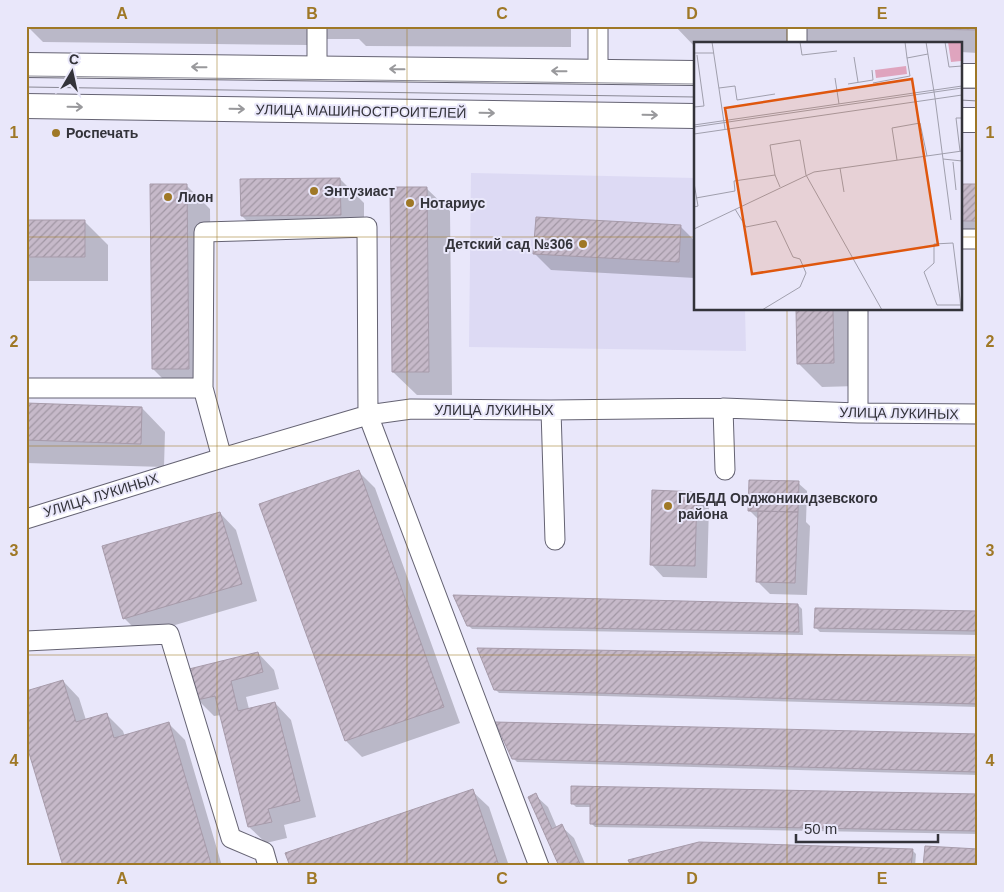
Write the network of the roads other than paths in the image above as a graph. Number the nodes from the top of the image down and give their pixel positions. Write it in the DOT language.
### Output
graph roads {
  1 [pos="317,26"];
  2 [pos="598,26"];
  3 [pos="26,65"];
  4 [pos="316,68"];
  5 [pos="598,72"];
  6 [pos="694,73"];
  7 [pos="962,76"];
  8 [pos="978,76"];
  9 [pos="26,106"];
  10 [pos="694,116"];
  11 [pos="962,120"];
  12 [pos="978,120"];
  13 [pos="962,239"];
  14 [pos="978,239"];
  15 [pos="858,310"];
  16 [pos="26,388"];
  17 [pos="203,388"];
  18 [pos="722,408"];
  19 [pos="551,410"];
  20 [pos="858,413"];
  21 [pos="978,414"];
  22 [pos="368,416"];
  23 [pos="222,458"];
  24 [pos="725,470"];
  25 [pos="26,519"];
  26 [pos="555,540"];
  27 [pos="26,641"];
  28 [pos="268,866"];
  29 [pos="539,866"];
  1 -- 4 [label="street"];
  2 -- 5 [label="street"];
  4 -- 3 [label="main road, one-way"];
  5 -- 4 [label="main road, one-way"];
  5 -- 6 [label="main road"];
  7 -- 8 [label="main road"];
  9 -- 10 [label="main road, УЛИЦА МАШИНОСТРОИТЕЛЕЙ, one-way"];
  11 -- 12 [label="main road"];
  13 -- 14 [label="street"];
  15 -- 20 [label="street"];
  16 -- 17 [label="street"];
  17 -- 22 [label="street"];
  17 -- 23 [label="street"];
  18 -- 19 [label="street, УЛИЦА ЛУКИНЫХ"];
  18 -- 20 [label="street, УЛИЦА ЛУКИНЫХ"];
  18 -- 24 [label="street"];
  19 -- 22 [label="street, УЛИЦА ЛУКИНЫХ"];
  19 -- 26 [label="street"];
  20 -- 21 [label="street, УЛИЦА ЛУКИНЫХ"];
  22 -- 23 [label="street, УЛИЦА ЛУКИНЫХ"];
  22 -- 29 [label="street"];
  23 -- 25 [label="street, УЛИЦА ЛУКИНЫХ"];
  27 -- 28 [label="street"];
}
